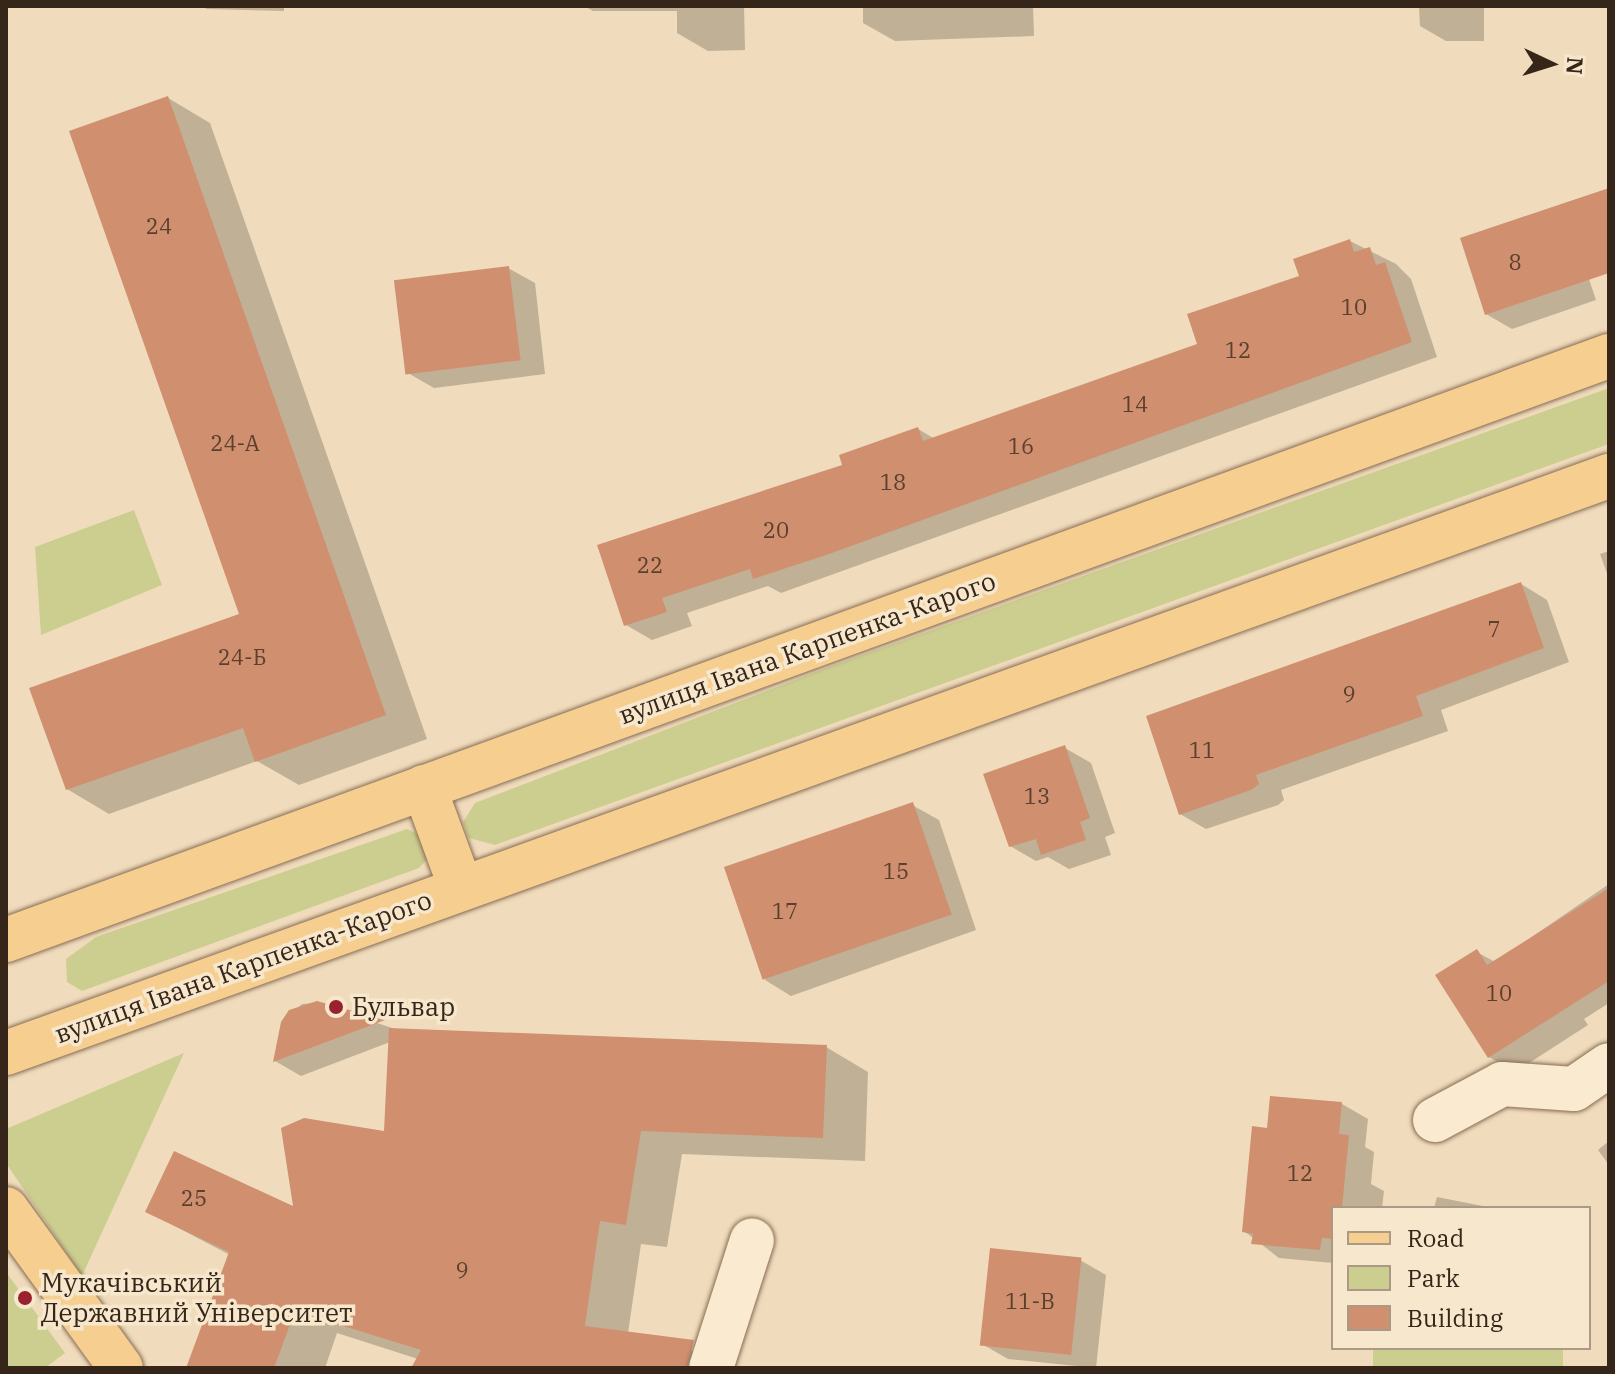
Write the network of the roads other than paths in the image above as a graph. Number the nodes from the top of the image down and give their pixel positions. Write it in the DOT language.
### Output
graph roads {
  1 [pos="1609,356"];
  2 [pos="1609,476"];
  3 [pos="424,787"];
  4 [pos="461,888"];
  5 [pos="6,940"];
  6 [pos="6,1053"];
  7 [pos="1609,1065"];
  8 [pos="1435,1120"];
  9 [pos="6,1209"];
  10 [pos="752,1240"];
  11 [pos="121,1368"];
  12 [pos="711,1368"];
  1 -- 3 [label="main road, вулиця Івана Карпенка-Карого"];
  2 -- 4 [label="main road, вулиця Івана Карпенка-Карого"];
  3 -- 4 [label="main road"];
  3 -- 5 [label="main road, вулиця Івана Карпенка-Карого"];
  4 -- 6 [label="main road, вулиця Івана Карпенка-Карого"];
  7 -- 8 [label="street"];
  9 -- 11 [label="main road"];
  10 -- 12 [label="street"];
}
